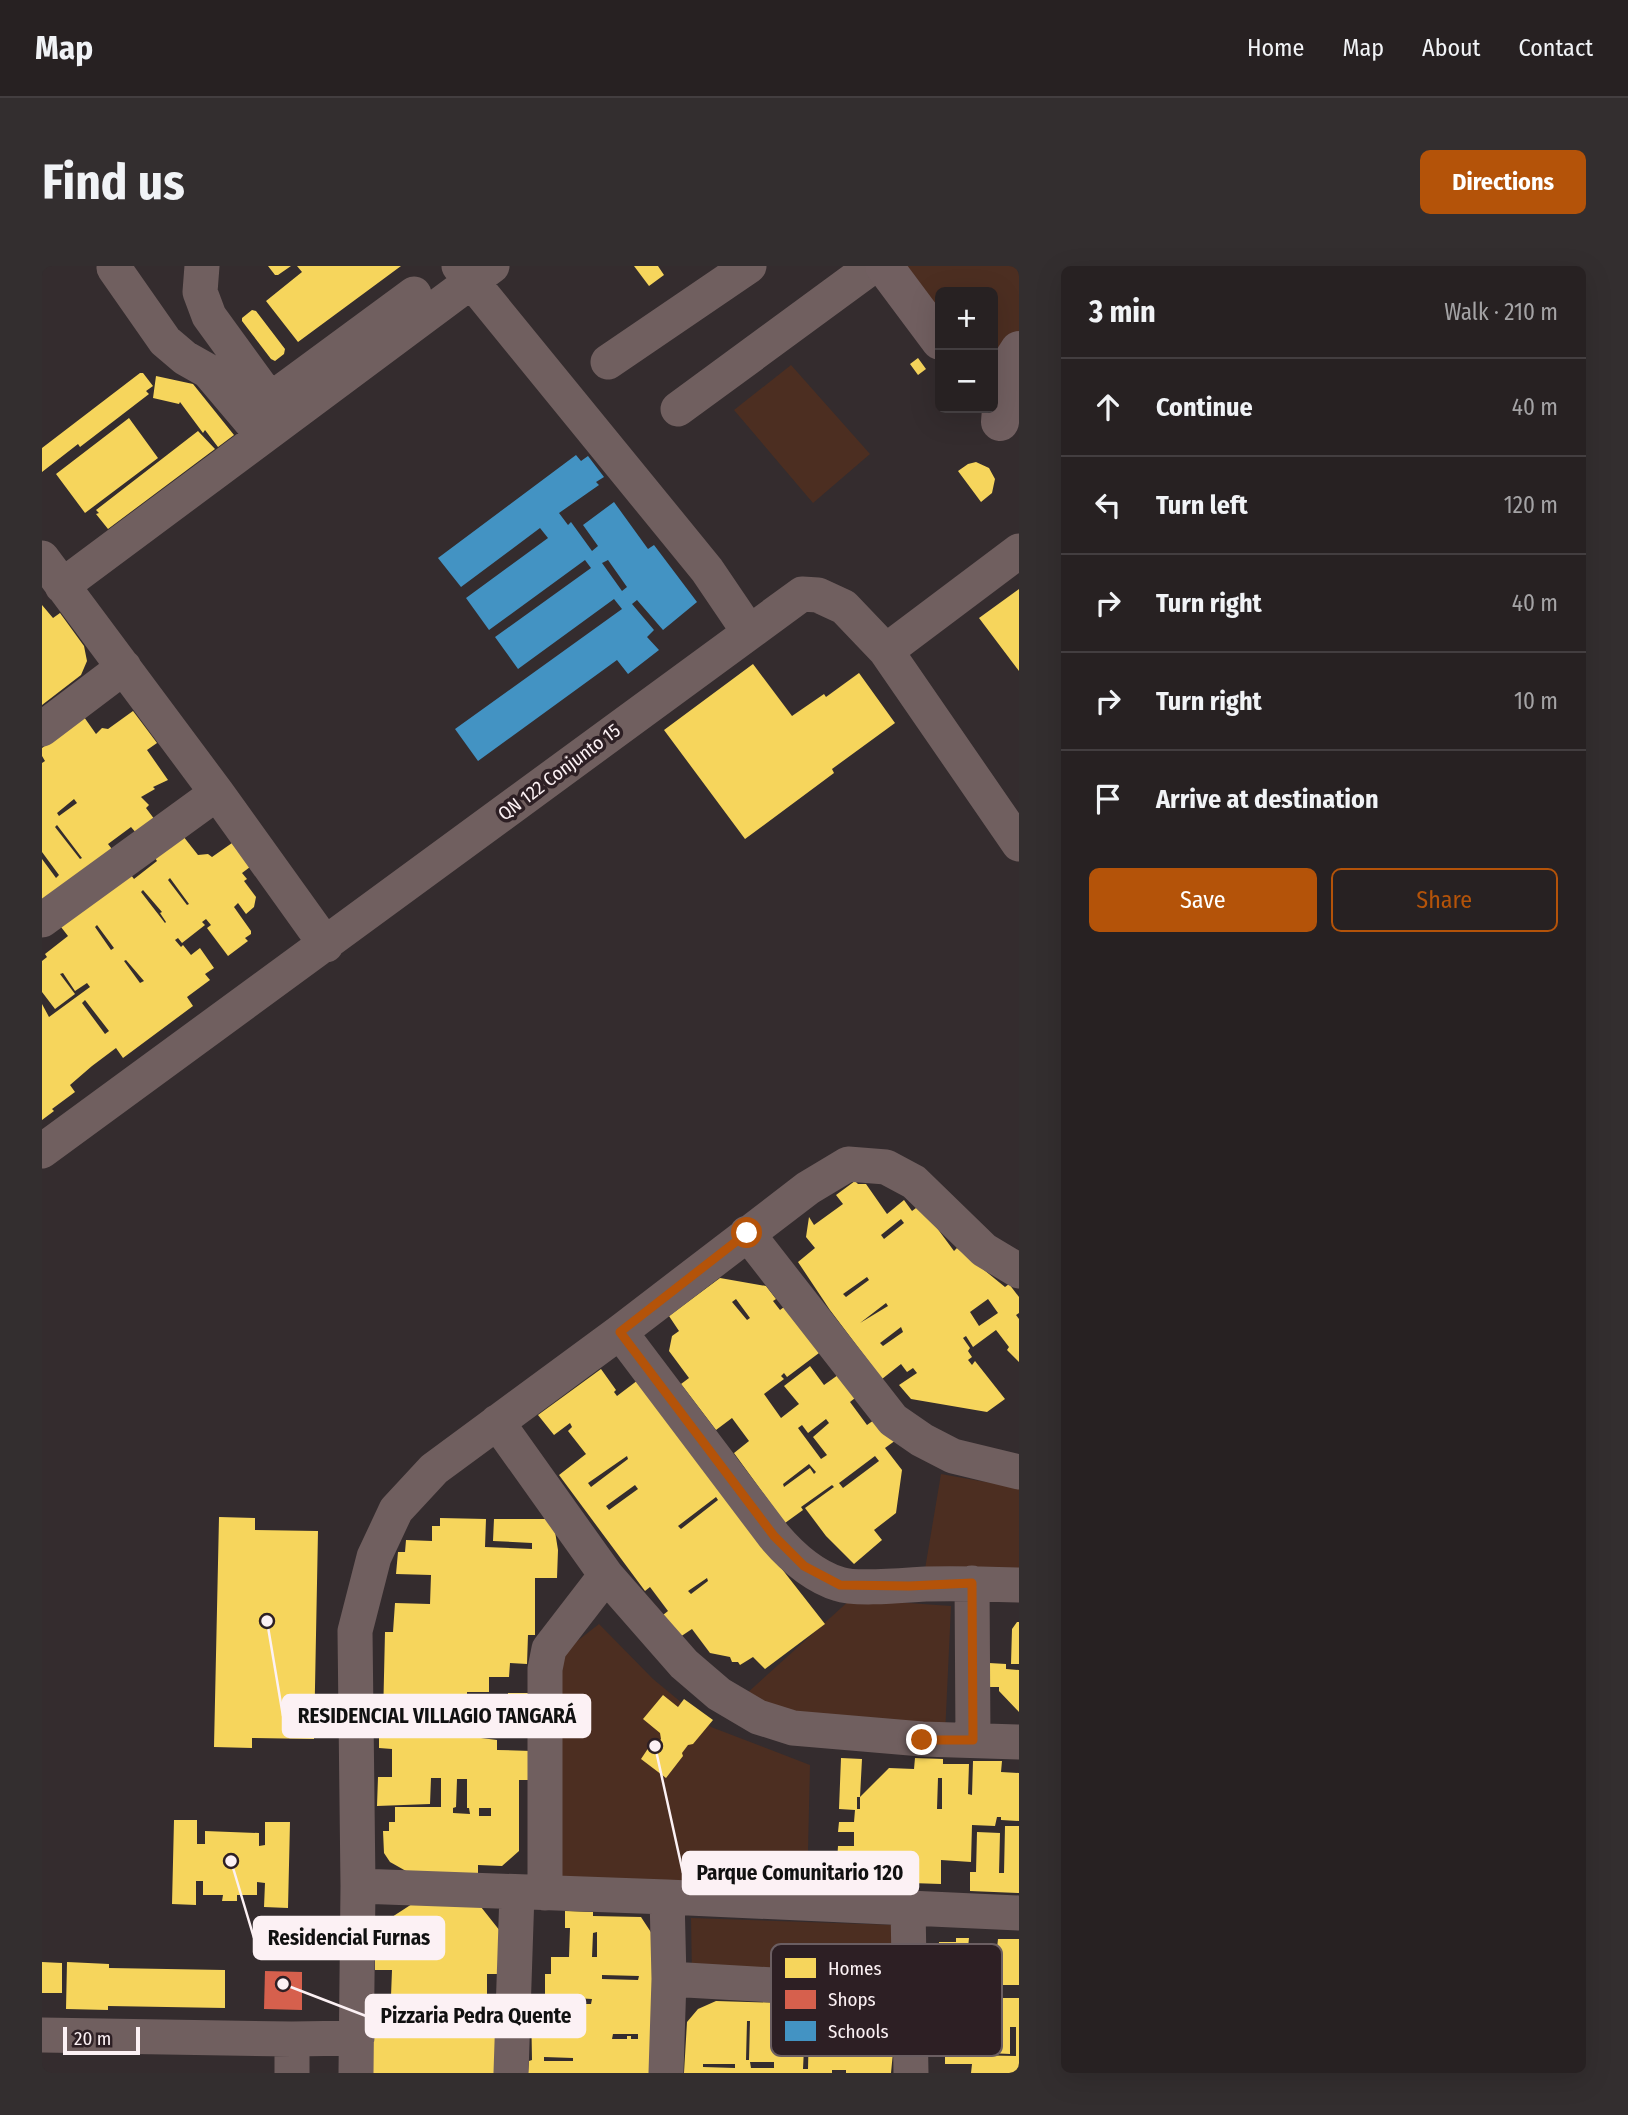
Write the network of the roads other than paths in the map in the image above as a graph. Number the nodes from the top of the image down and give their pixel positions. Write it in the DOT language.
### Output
graph roads {
  1 [pos="116,266"];
  2 [pos="202,266"];
  3 [pos="750,266"];
  4 [pos="873,266"];
  5 [pos="884,266"];
  6 [pos="474,271"];
  7 [pos="414,294"];
  8 [pos="935,334"];
  9 [pos="1019,350"];
  10 [pos="608,362"];
  11 [pos="678,409"];
  12 [pos="1003,425"];
  13 [pos="263,436"];
  14 [pos="1019,551"];
  15 [pos="42,558"];
  16 [pos="62,586"];
  17 [pos="749,632"];
  18 [pos="886,651"];
  19 [pos="124,667"];
  20 [pos="42,729"];
  21 [pos="217,793"];
  22 [pos="1019,844"];
  23 [pos="42,920"];
  24 [pos="326,945"];
  25 [pos="42,1151"];
  26 [pos="747,1233"];
  27 [pos="1019,1271"];
  28 [pos="620,1332"];
  29 [pos="497,1423"];
  30 [pos="1019,1472"];
  31 [pos="606,1575"];
  32 [pos="972,1583"];
  33 [pos="1019,1585"];
  34 [pos="973,1740"];
  35 [pos="1019,1742"];
  36 [pos="358,1886"];
  37 [pos="531,1893"];
  38 [pos="667,1897"];
  39 [pos="908,1907"];
  40 [pos="1019,1913"];
  41 [pos="909,1944"];
  42 [pos="668,1979"];
  43 [pos="771,1985"];
  44 [pos="42,2035"];
  45 [pos="357,2038"];
  46 [pos="292,2056"];
  47 [pos="356,2073"];
  48 [pos="510,2073"];
  49 [pos="666,2073"];
  1 -- 13 [label="street"];
  2 -- 7 [label="street"];
  3 -- 10 [label="street"];
  4 -- 11 [label="street"];
  5 -- 8 [label="main road"];
  6 -- 13 [label="street"];
  6 -- 17 [label="street"];
  9 -- 12 [label="main road"];
  13 -- 16 [label="street"];
  14 -- 18 [label="street"];
  15 -- 16 [label="street"];
  16 -- 19 [label="street"];
  17 -- 18 [label="street, QN 122 Conjunto 15"];
  17 -- 24 [label="street, QN 122 Conjunto 15"];
  18 -- 22 [label="street, QN 122 Conjunto 15"];
  19 -- 20 [label="street"];
  19 -- 21 [label="street"];
  21 -- 23 [label="street"];
  21 -- 24 [label="street"];
  24 -- 25 [label="street, QN 122 Conjunto 15"];
  26 -- 27 [label="street"];
  26 -- 28 [label="street"];
  26 -- 30 [label="street"];
  28 -- 29 [label="street"];
  28 -- 32 [label="street"];
  29 -- 31 [label="street"];
  29 -- 36 [label="street"];
  31 -- 34 [label="street"];
  31 -- 37 [label="street"];
  32 -- 33 [label="street"];
  32 -- 34 [label="street"];
  34 -- 35 [label="street"];
  36 -- 37 [label="street"];
  36 -- 45 [label="street"];
  37 -- 38 [label="street"];
  37 -- 48 [label="street"];
  38 -- 39 [label="street"];
  38 -- 42 [label="street"];
  39 -- 40 [label="street"];
  39 -- 41 [label="street"];
  42 -- 43 [label="street"];
  42 -- 49 [label="street"];
  44 -- 46 [label="street"];
  45 -- 46 [label="street"];
  45 -- 47 [label="street"];
}
